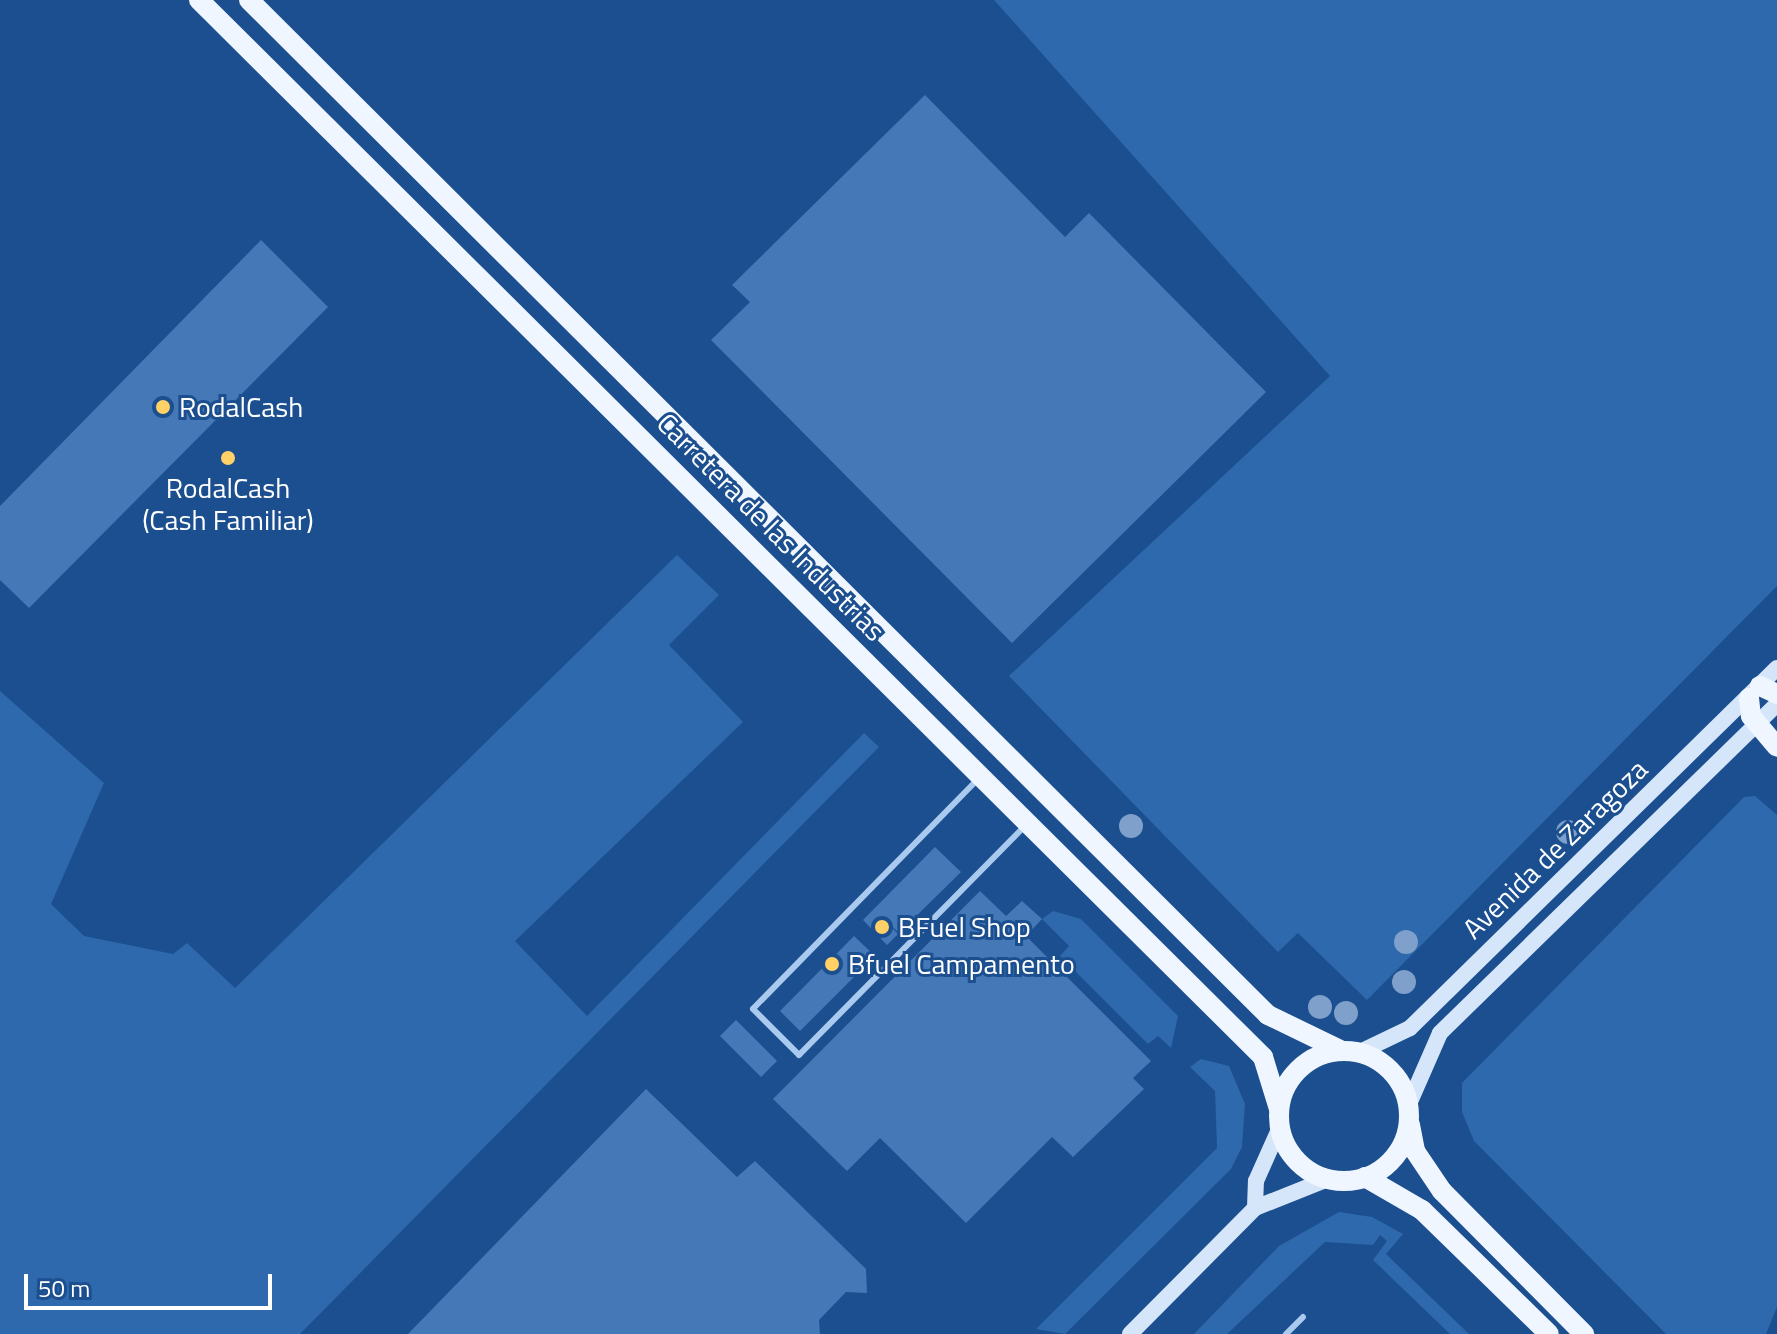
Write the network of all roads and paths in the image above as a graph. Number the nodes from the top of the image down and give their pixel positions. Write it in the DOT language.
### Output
graph roads {
  1 [pos="199,0"];
  2 [pos="249,0"];
  3 [pos="1777,668"];
  4 [pos="1762,693"];
  5 [pos="1777,704"];
  6 [pos="1757,724"];
  7 [pos="1777,747"];
  8 [pos="982,776"];
  9 [pos="1028,822"];
  10 [pos="1351,1052"];
  11 [pos="1409,1113"];
  12 [pos="1280,1118"];
  13 [pos="1365,1177"];
  14 [pos="1328,1179"];
  15 [pos="1255,1208"];
  16 [pos="1303,1317"];
  17 [pos="1130,1334"];
  18 [pos="1286,1334"];
  19 [pos="1549,1334"];
  20 [pos="1584,1334"];
  1 -- 8 [label="main road, Carretera de las Industrias"];
  2 -- 10 [label="main road, Carretera de las Industrias"];
  3 -- 4 [label="street, Avenida de Zaragoza"];
  4 -- 6 [label="main road"];
  4 -- 10 [label="street, Avenida de Zaragoza"];
  5 -- 6 [label="street, Avenida de Zaragoza"];
  6 -- 7 [label="main road"];
  6 -- 11 [label="street, Avenida de Zaragoza"];
  8 -- 9 [label="main road, Carretera de las Industrias"];
  8 -- 9 [label="lane"];
  9 -- 12 [label="main road, Carretera de las Industrias"];
  10 -- 11 [label="main road"];
  10 -- 12 [label="main road"];
  11 -- 13 [label="main road"];
  11 -- 20 [label="main road"];
  12 -- 14 [label="main road"];
  12 -- 15 [label="street"];
  13 -- 14 [label="main road"];
  13 -- 19 [label="main road"];
  14 -- 15 [label="street"];
  15 -- 17 [label="street"];
  16 -- 18 [label="lane"];
}
